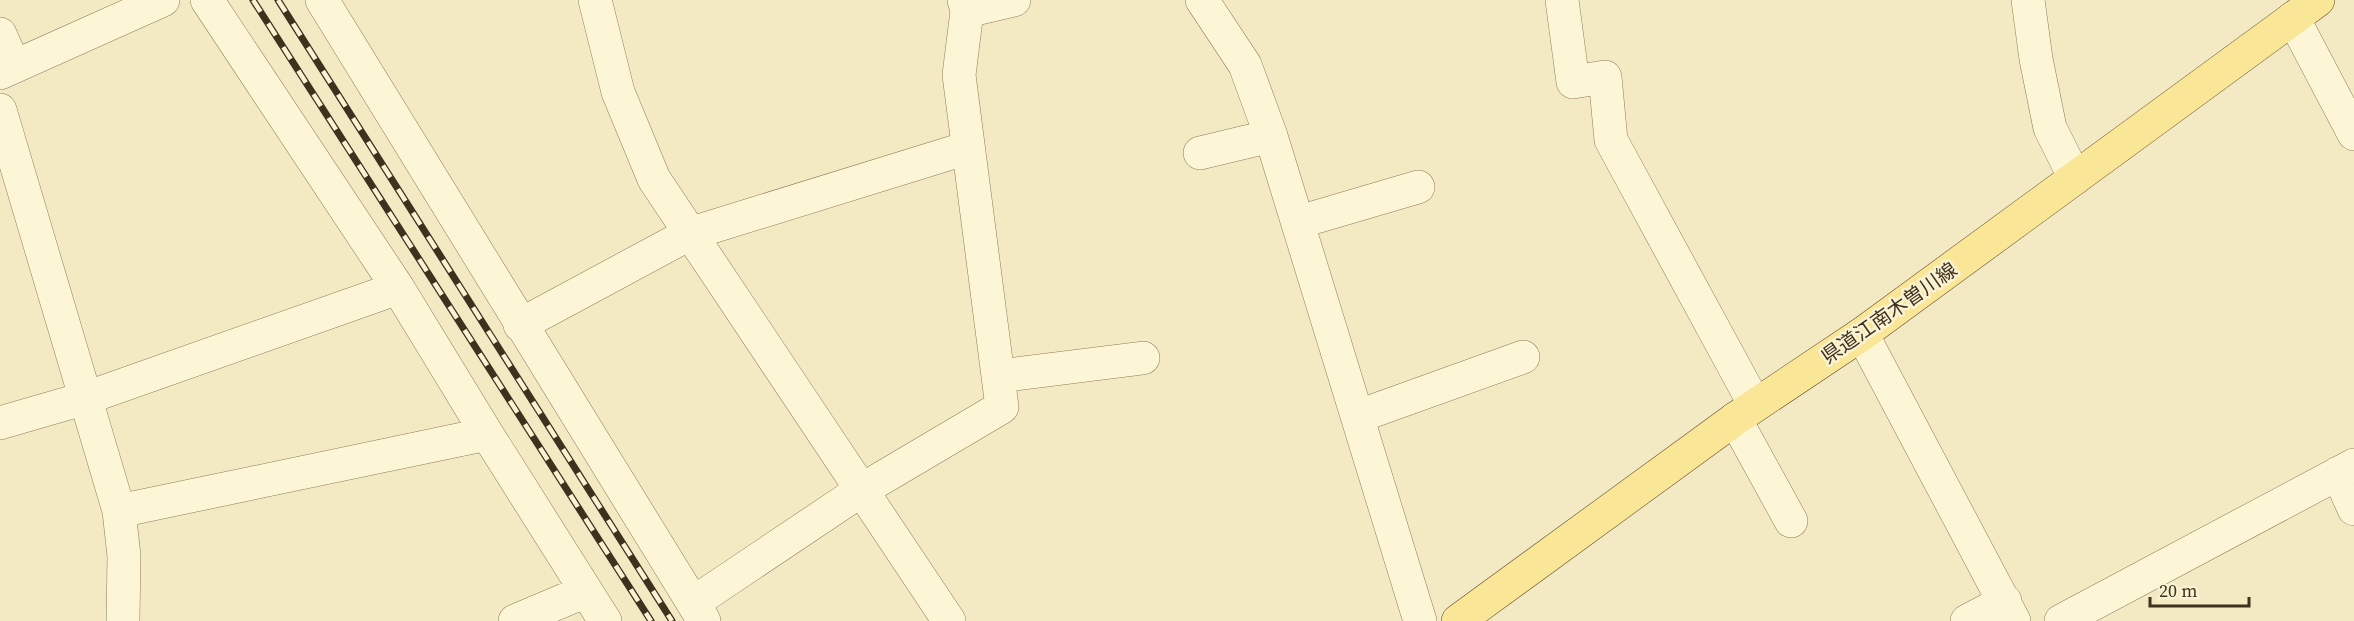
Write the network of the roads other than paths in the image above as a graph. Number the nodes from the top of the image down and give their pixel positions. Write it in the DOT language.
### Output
graph roads {
  1 [pos="163,0"];
  2 [pos="207,0"];
  3 [pos="322,0"];
  4 [pos="595,0"];
  5 [pos="1014,0"];
  6 [pos="1202,0"];
  7 [pos="1562,0"];
  8 [pos="2028,0"];
  9 [pos="965,5"];
  10 [pos="2306,6"];
  11 [pos="0,34"];
  12 [pos="7,69"];
  13 [pos="0,110"];
  14 [pos="2354,134"];
  15 [pos="1270,136"];
  16 [pos="967,148"];
  17 [pos="1200,153"];
  18 [pos="2075,178"];
  19 [pos="1418,187"];
  20 [pos="1299,222"];
  21 [pos="689,234"];
  22 [pos="398,288"];
  23 [pos="520,325"];
  24 [pos="1862,334"];
  25 [pos="1523,357"];
  26 [pos="1143,358"];
  27 [pos="1000,376"];
  28 [pos="86,398"];
  29 [pos="1745,412"];
  30 [pos="1359,416"];
  31 [pos="0,423"];
  32 [pos="487,434"];
  33 [pos="2346,469"];
  34 [pos="860,491"];
  35 [pos="2354,509"];
  36 [pos="119,511"];
  37 [pos="1791,521"];
  38 [pos="586,591"];
  39 [pos="2009,611"];
  40 [pos="699,612"];
  41 [pos="123,621"];
  42 [pos="515,621"];
  43 [pos="605,621"];
  44 [pos="948,621"];
  45 [pos="1420,621"];
  46 [pos="1458,621"];
  47 [pos="1967,621"];
  48 [pos="2061,621"];
  1 -- 12 [label="street"];
  2 -- 22 [label="street"];
  3 -- 23 [label="street"];
  4 -- 21 [label="street"];
  5 -- 9 [label="street"];
  6 -- 15 [label="street"];
  7 -- 29 [label="street"];
  8 -- 18 [label="street"];
  9 -- 16 [label="street"];
  10 -- 14 [label="street"];
  10 -- 18 [label="main road, 県道江南木曽川線"];
  11 -- 12 [label="street"];
  13 -- 28 [label="street"];
  15 -- 17 [label="street"];
  15 -- 20 [label="street"];
  16 -- 21 [label="street"];
  16 -- 27 [label="street"];
  18 -- 24 [label="main road, 県道江南木曽川線"];
  19 -- 20 [label="street"];
  20 -- 30 [label="street"];
  21 -- 23 [label="street"];
  21 -- 34 [label="street"];
  22 -- 28 [label="street"];
  22 -- 32 [label="street"];
  23 -- 40 [label="street"];
  24 -- 29 [label="main road, 県道江南木曽川線"];
  24 -- 39 [label="street"];
  25 -- 30 [label="street"];
  26 -- 27 [label="street"];
  27 -- 34 [label="street"];
  28 -- 31 [label="street"];
  28 -- 36 [label="street"];
  29 -- 37 [label="street"];
  29 -- 46 [label="main road, 県道江南木曽川線"];
  30 -- 45 [label="street"];
  32 -- 36 [label="street"];
  32 -- 38 [label="street"];
  33 -- 35 [label="street"];
  33 -- 48 [label="street"];
  34 -- 40 [label="street"];
  34 -- 44 [label="street"];
  36 -- 41 [label="street"];
  38 -- 42 [label="street"];
  38 -- 43 [label="street"];
  39 -- 47 [label="street"];
}
